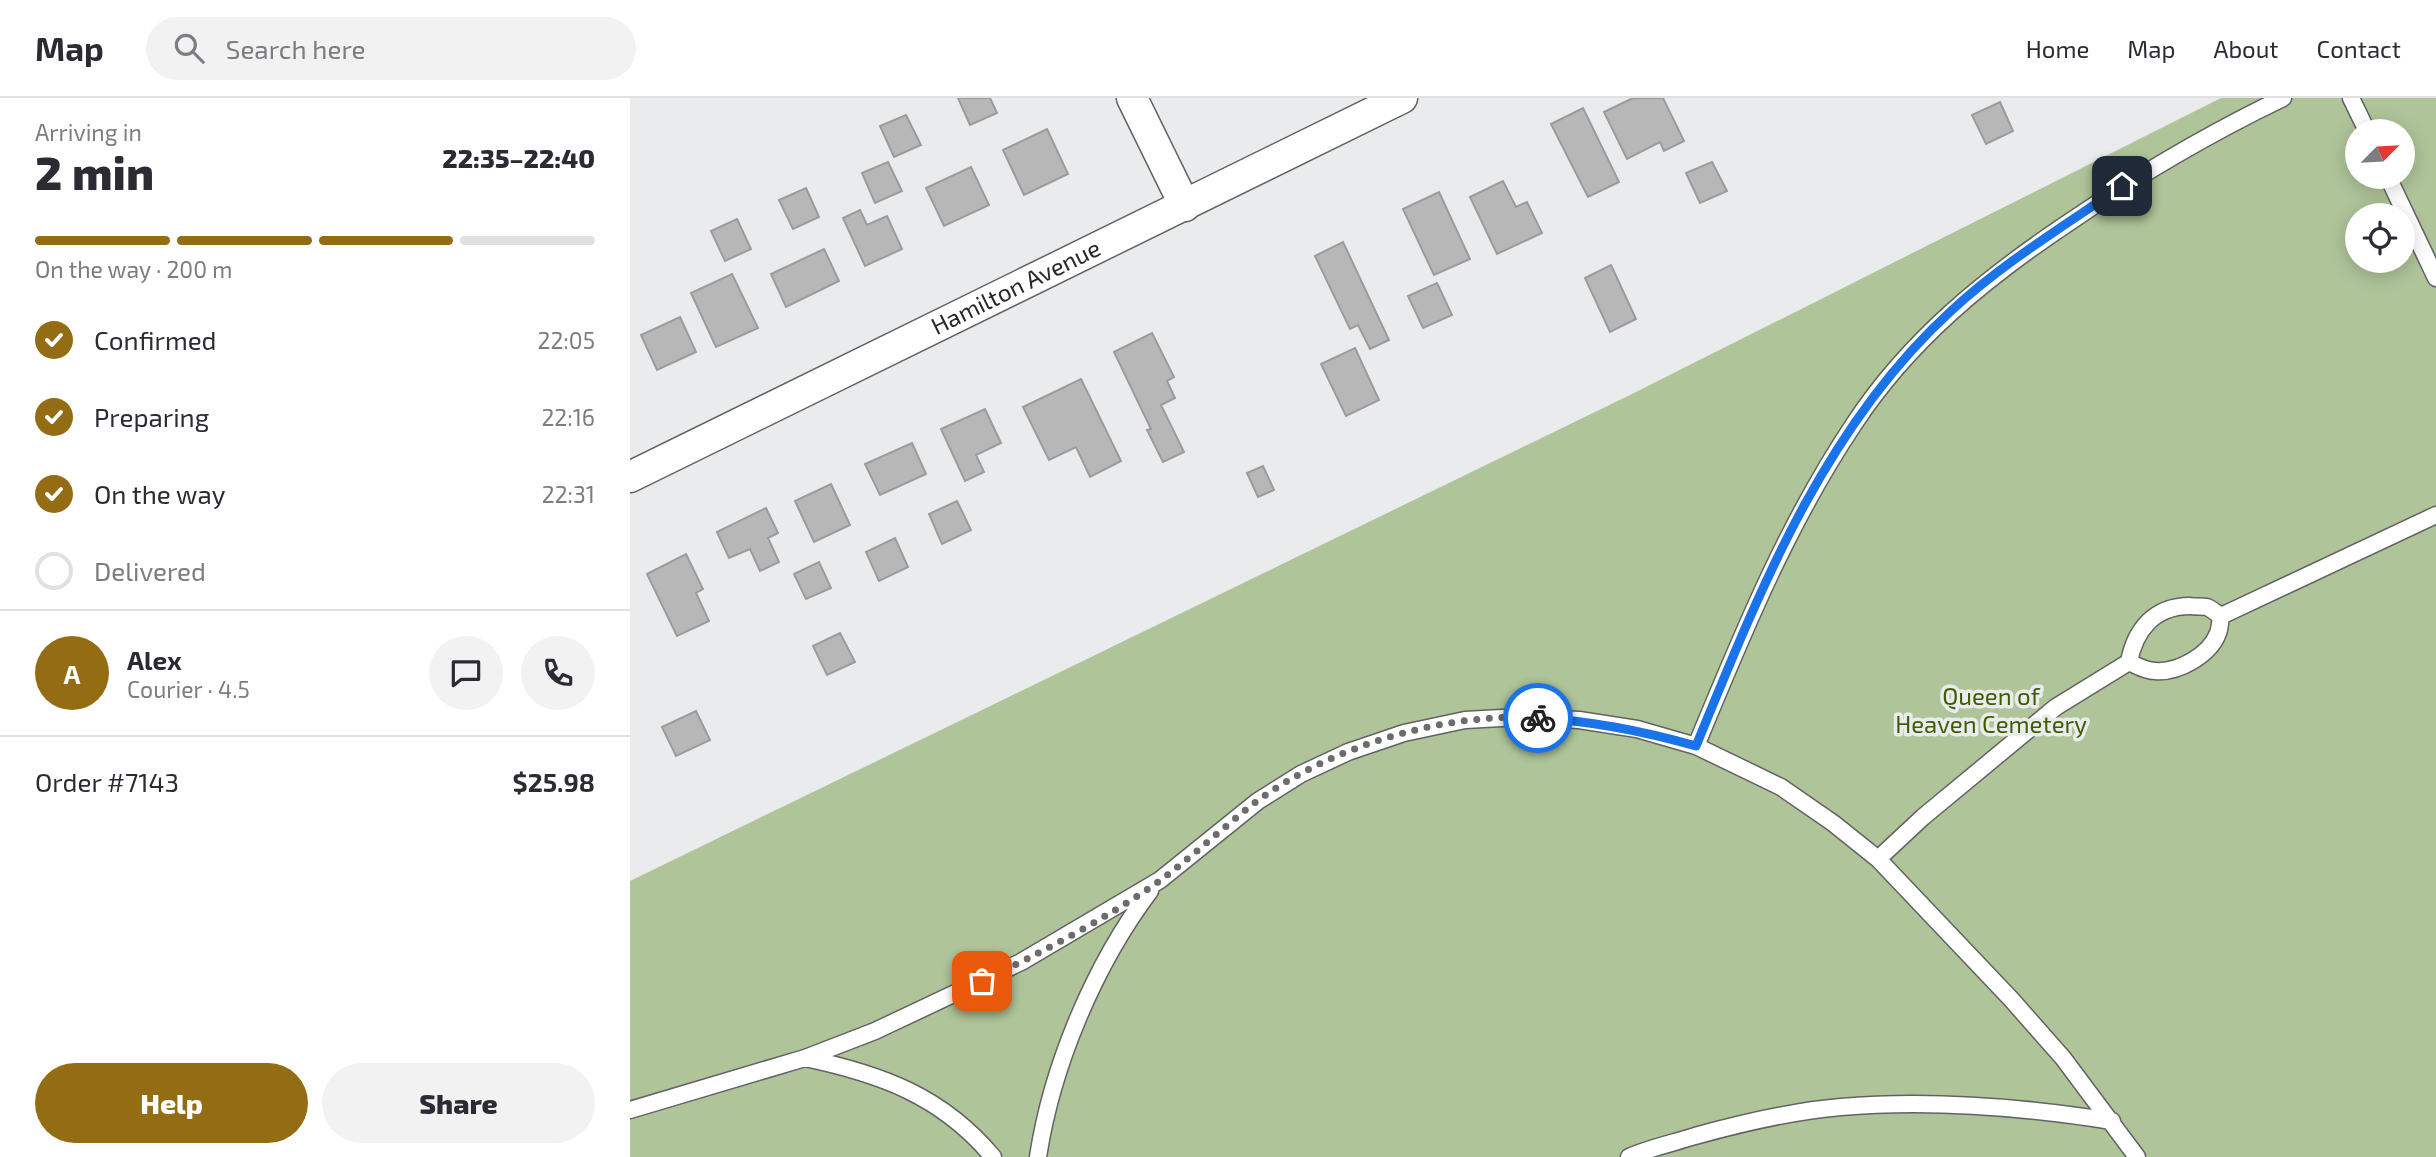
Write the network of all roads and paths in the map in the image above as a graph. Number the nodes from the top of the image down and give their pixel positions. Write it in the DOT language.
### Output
graph roads {
  1 [pos="1132,98"];
  2 [pos="1402,98"];
  3 [pos="2283,98"];
  4 [pos="2351,98"];
  5 [pos="2361,119"];
  6 [pos="2394,189"];
  7 [pos="1185,205"];
  8 [pos="2436,278"];
  9 [pos="630,477"];
  10 [pos="2436,515"];
  11 [pos="2221,617"];
  12 [pos="2129,662"];
  13 [pos="1696,746"];
  14 [pos="1878,859"];
  15 [pos="1156,883"];
  16 [pos="805,1058"];
  17 [pos="630,1110"];
  18 [pos="2112,1121"];
  19 [pos="993,1157"];
  20 [pos="1038,1157"];
  21 [pos="1629,1157"];
  22 [pos="2137,1157"];
  1 -- 7 [label="street"];
  2 -- 7 [label="street, Hamilton Avenue"];
  3 -- 13 [label="lane"];
  4 -- 5 [label="lane"];
  6 -- 8 [label="lane"];
  7 -- 9 [label="street, Hamilton Avenue"];
  10 -- 11 [label="lane"];
  11 -- 12 [label="lane"];
  11 -- 12 [label="lane"];
  12 -- 14 [label="lane"];
  13 -- 14 [label="lane"];
  13 -- 15 [label="lane"];
  14 -- 18 [label="lane"];
  15 -- 16 [label="lane"];
  15 -- 20 [label="lane"];
  16 -- 17 [label="lane"];
  16 -- 19 [label="lane"];
  18 -- 21 [label="lane"];
  18 -- 22 [label="lane"];
}
